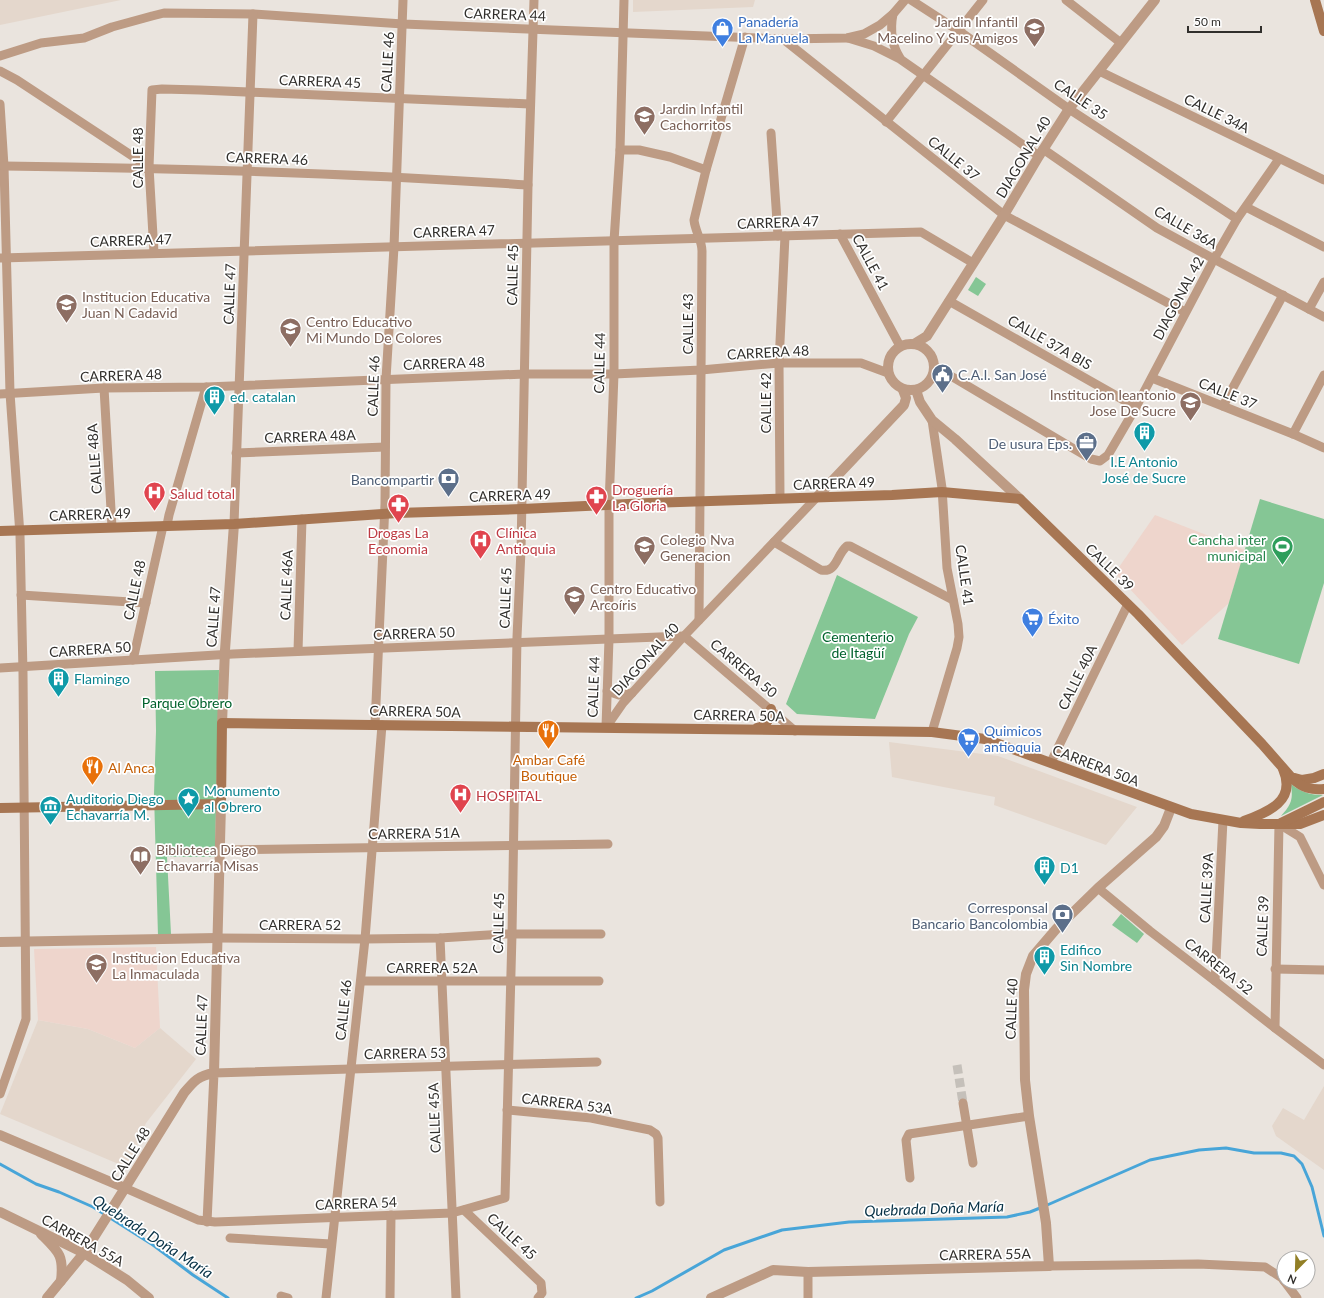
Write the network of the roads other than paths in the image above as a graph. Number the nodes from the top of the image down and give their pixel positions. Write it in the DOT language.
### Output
graph roads {
  1 [pos="403,0"];
  2 [pos="534,0"];
  3 [pos="624,0"];
  4 [pos="905,0"];
  5 [pos="911,0"];
  6 [pos="983,0"];
  7 [pos="1066,0"];
  8 [pos="1155,0"];
  9 [pos="1315,0"];
  10 [pos="253,14"];
  11 [pos="893,14"];
  12 [pos="403,24"];
  13 [pos="534,29"];
  14 [pos="959,30"];
  15 [pos="1324,30"];
  16 [pos="624,32"];
  17 [pos="745,37"];
  18 [pos="847,38"];
  19 [pos="783,39"];
  20 [pos="1121,43"];
  21 [pos="0,56"];
  22 [pos="900,59"];
  23 [pos="0,71"];
  24 [pos="1099,71"];
  25 [pos="923,74"];
  26 [pos="180,90"];
  27 [pos="251,93"];
  28 [pos="399,98"];
  29 [pos="0,104"];
  30 [pos="530,104"];
  31 [pos="1069,109"];
  32 [pos="886,122"];
  33 [pos="771,133"];
  34 [pos="620,150"];
  35 [pos="1041,152"];
  36 [pos="1279,159"];
  37 [pos="4,166"];
  38 [pos="149,168"];
  39 [pos="706,170"];
  40 [pos="248,172"];
  41 [pos="396,177"];
  42 [pos="1324,180"];
  43 [pos="528,185"];
  44 [pos="2,188"];
  45 [pos="1246,206"];
  46 [pos="1004,215"];
  47 [pos="1237,220"];
  48 [pos="840,234"];
  49 [pos="781,236"];
  50 [pos="700,238"];
  51 [pos="614,241"];
  52 [pos="527,243"];
  53 [pos="394,247"];
  54 [pos="1324,247"];
  55 [pos="244,252"];
  56 [pos="154,253"];
  57 [pos="3,258"];
  58 [pos="1214,259"];
  59 [pos="973,264"];
  60 [pos="1324,282"];
  61 [pos="1283,295"];
  62 [pos="949,301"];
  63 [pos="1309,309"];
  64 [pos="1185,312"];
  65 [pos="1324,317"];
  66 [pos="927,336"];
  67 [pos="914,344"];
  68 [pos="900,346"];
  69 [pos="926,350"];
  70 [pos="779,363"];
  71 [pos="934,366"];
  72 [pos="701,370"];
  73 [pos="888,373"];
  74 [pos="525,374"];
  75 [pos="614,374"];
  76 [pos="1324,376"];
  77 [pos="1152,378"];
  78 [pos="386,379"];
  79 [pos="239,385"];
  80 [pos="206,387"];
  81 [pos="104,388"];
  82 [pos="903,390"];
  83 [pos="916,390"];
  84 [pos="0,394"];
  85 [pos="10,394"];
  86 [pos="1223,406"];
  87 [pos="1136,407"];
  88 [pos="932,420"];
  89 [pos="1293,434"];
  90 [pos="385,447"];
  91 [pos="1324,448"];
  92 [pos="236,453"];
  93 [pos="942,492"];
  94 [pos="817,497"];
  95 [pos="780,498"];
  96 [pos="1020,499"];
  97 [pos="700,501"];
  98 [pos="609,505"];
  99 [pos="522,509"];
  100 [pos="384,513"];
  101 [pos="302,519"];
  102 [pos="234,524"];
  103 [pos="165,526"];
  104 [pos="112,527"];
  105 [pos="0,531"];
  106 [pos="20,531"];
  107 [pos="774,542"];
  108 [pos="21,595"];
  109 [pos="953,600"];
  110 [pos="146,603"];
  111 [pos="1128,604"];
  112 [pos="699,620"];
  113 [pos="684,636"];
  114 [pos="609,639"];
  115 [pos="517,643"];
  116 [pos="378,648"];
  117 [pos="298,651"];
  118 [pos="225,654"];
  119 [pos="133,660"];
  120 [pos="23,667"];
  121 [pos="0,668"];
  122 [pos="607,691"];
  123 [pos="632,693"];
  124 [pos="771,709"];
  125 [pos="222,723"];
  126 [pos="379,725"];
  127 [pos="516,726"];
  128 [pos="606,727"];
  129 [pos="755,729"];
  130 [pos="795,730"];
  131 [pos="932,732"];
  132 [pos="1051,762"];
  133 [pos="1282,768"];
  134 [pos="1324,774"];
  135 [pos="1291,777"];
  136 [pos="1324,789"];
  137 [pos="1324,802"];
  138 [pos="221,804"];
  139 [pos="0,808"];
  140 [pos="25,808"];
  141 [pos="1171,808"];
  142 [pos="1267,812"];
  143 [pos="1324,815"];
  144 [pos="1223,820"];
  145 [pos="1241,822"];
  146 [pos="1279,824"];
  147 [pos="608,844"];
  148 [pos="514,845"];
  149 [pos="372,847"];
  150 [pos="220,850"];
  151 [pos="1324,885"];
  152 [pos="1098,888"];
  153 [pos="512,934"];
  154 [pos="600,934"];
  155 [pos="218,938"];
  156 [pos="440,938"];
  157 [pos="365,939"];
  158 [pos="25,941"];
  159 [pos="0,942"];
  160 [pos="1275,969"];
  161 [pos="1324,970"];
  162 [pos="360,981"];
  163 [pos="443,981"];
  164 [pos="511,981"];
  165 [pos="599,981"];
  166 [pos="1215,981"];
  167 [pos="1275,1028"];
  168 [pos="597,1062"];
  169 [pos="509,1065"];
  170 [pos="1324,1065"];
  171 [pos="446,1066"];
  172 [pos="351,1069"];
  173 [pos="214,1073"];
  174 [pos="0,1094"];
  175 [pos="963,1103"];
  176 [pos="508,1110"];
  177 [pos="1029,1116"];
  178 [pos="966,1125"];
  179 [pos="0,1135"];
  180 [pos="973,1163"];
  181 [pos="910,1178"];
  182 [pos="125,1188"];
  183 [pos="505,1198"];
  184 [pos="660,1202"];
  185 [pos="464,1210"];
  186 [pos="0,1212"];
  187 [pos="452,1213"];
  188 [pos="391,1215"];
  189 [pos="334,1217"];
  190 [pos="206,1222"];
  191 [pos="36,1229"];
  192 [pos="230,1238"];
  193 [pos="332,1244"];
  194 [pos="84,1252"];
  195 [pos="1049,1266"];
  196 [pos="808,1272"];
  197 [pos="1276,1274"];
  198 [pos="61,1281"];
  199 [pos="1291,1290"];
  200 [pos="716,1297"];
  201 [pos="47,1298"];
  202 [pos="149,1298"];
  203 [pos="326,1298"];
  204 [pos="390,1298"];
  205 [pos="456,1298"];
  206 [pos="538,1298"];
  207 [pos="808,1298"];
  208 [pos="1297,1298"];
  1 -- 12 [label="street, CALLE 46"];
  2 -- 13 [label="street, CALLE 45"];
  3 -- 16 [label="street, CALLE 44"];
  4 -- 11 [label="street"];
  5 -- 14 [label="street, CALLE 35"];
  6 -- 14 [label="street"];
  7 -- 20 [label="street"];
  8 -- 20 [label="street, DIAGONAL 40"];
  9 -- 15 [label="main road"];
  10 -- 12 [label="street, CARRERA 44"];
  10 -- 21 [label="street, CARRERA 44"];
  10 -- 27 [label="street, CALLE 47"];
  11 -- 18 [label="street"];
  11 -- 22 [label="street"];
  12 -- 13 [label="street, CARRERA 44"];
  12 -- 28 [label="street, CALLE 46"];
  13 -- 16 [label="street, CARRERA 44"];
  13 -- 30 [label="street, CALLE 45"];
  14 -- 25 [label="street"];
  14 -- 31 [label="street, CALLE 35"];
  16 -- 17 [label="street, CARRERA 44"];
  16 -- 34 [label="street, CALLE 44"];
  17 -- 19 [label="street, CARRERA 44"];
  17 -- 39 [label="street, CALLE 43"];
  18 -- 19 [label="street, CARRERA 44"];
  18 -- 22 [label="street, CALLE 36A"];
  19 -- 32 [label="street, CALLE 37"];
  20 -- 24 [label="street, DIAGONAL 40"];
  22 -- 25 [label="street, CALLE 36A"];
  23 -- 38 [label="street"];
  24 -- 31 [label="street, DIAGONAL 40"];
  24 -- 36 [label="street, CALLE 34A"];
  25 -- 32 [label="street"];
  25 -- 35 [label="street, CALLE 36A"];
  26 -- 27 [label="street, CARRERA 45"];
  26 -- 38 [label="street, CALLE 48"];
  27 -- 28 [label="street, CARRERA 45"];
  27 -- 40 [label="street, CALLE 47"];
  28 -- 30 [label="street, CARRERA 45"];
  28 -- 41 [label="street, CALLE 46"];
  29 -- 37 [label="street"];
  30 -- 43 [label="street, CALLE 45"];
  31 -- 35 [label="street, DIAGONAL 40"];
  31 -- 47 [label="street, CALLE 35"];
  32 -- 46 [label="street, CALLE 37"];
  33 -- 49 [label="street, CALLE 42"];
  34 -- 39 [label="street"];
  34 -- 51 [label="street, CALLE 44"];
  35 -- 46 [label="street, DIAGONAL 40"];
  35 -- 58 [label="street, CALLE 36A"];
  36 -- 42 [label="street, CALLE 34A"];
  36 -- 45 [label="street, DIAGONAL 42"];
  37 -- 38 [label="street, CARRERA 46"];
  37 -- 44 [label="street"];
  38 -- 40 [label="street, CARRERA 46"];
  38 -- 56 [label="street, CALLE 48"];
  39 -- 50 [label="street, CALLE 43"];
  40 -- 41 [label="street, CARRERA 46"];
  40 -- 55 [label="street, CALLE 47"];
  41 -- 43 [label="street, CARRERA 46"];
  41 -- 53 [label="street, CALLE 46"];
  43 -- 52 [label="street, CALLE 45"];
  44 -- 57 [label="street"];
  45 -- 47 [label="street, DIAGONAL 42"];
  45 -- 54 [label="street"];
  46 -- 59 [label="street, DIAGONAL 40"];
  46 -- 64 [label="street, CALLE 37"];
  47 -- 58 [label="street, DIAGONAL 42"];
  48 -- 49 [label="street, CARRERA 47"];
  48 -- 59 [label="street, CARRERA 47"];
  48 -- 68 [label="street, CALLE 41"];
  49 -- 50 [label="street, CARRERA 47"];
  49 -- 70 [label="street, CALLE 42"];
  50 -- 51 [label="street, CARRERA 47"];
  50 -- 72 [label="street, CALLE 43"];
  51 -- 52 [label="street, CARRERA 47"];
  51 -- 75 [label="street, CALLE 44"];
  52 -- 53 [label="street, CARRERA 47"];
  52 -- 74 [label="street, CALLE 45"];
  53 -- 55 [label="street, CARRERA 47"];
  53 -- 78 [label="street, CALLE 46"];
  55 -- 56 [label="street, CARRERA 47"];
  55 -- 79 [label="street, CALLE 47"];
  56 -- 57 [label="street, CARRERA 47"];
  57 -- 85 [label="street"];
  58 -- 61 [label="street, CALLE 36A"];
  58 -- 64 [label="street, DIAGONAL 42"];
  59 -- 62 [label="street, DIAGONAL 40"];
  60 -- 63 [label="street"];
  61 -- 63 [label="street, CALLE 36A"];
  61 -- 86 [label="street"];
  62 -- 66 [label="street, DIAGONAL 40"];
  62 -- 87 [label="street, CALLE 37A BIS"];
  63 -- 65 [label="street, CALLE 36A"];
  64 -- 77 [label="street, DIAGONAL 42"];
  66 -- 67 [label="street, DIAGONAL 40"];
  66 -- 69 [label="street, DIAGONAL 40"];
  67 -- 68 [label="street"];
  67 -- 69 [label="street"];
  68 -- 73 [label="street"];
  69 -- 71 [label="street"];
  70 -- 72 [label="street, CARRERA 48"];
  70 -- 73 [label="street, CARRERA 48"];
  70 -- 95 [label="street, CALLE 42"];
  71 -- 83 [label="street"];
  71 -- 87 [label="street, DIAGONAL 42"];
  72 -- 75 [label="street, CARRERA 48"];
  72 -- 97 [label="street, CALLE 43"];
  73 -- 82 [label="street"];
  74 -- 75 [label="street, CARRERA 48"];
  74 -- 78 [label="street, CARRERA 48"];
  74 -- 99 [label="street, CALLE 45"];
  75 -- 98 [label="street, CALLE 44"];
  76 -- 89 [label="street"];
  77 -- 86 [label="street, CALLE 37"];
  77 -- 87 [label="street, DIAGONAL 42"];
  78 -- 79 [label="street, CARRERA 48"];
  78 -- 90 [label="street, CALLE 46"];
  79 -- 80 [label="street, CARRERA 48"];
  79 -- 92 [label="street, CALLE 47"];
  80 -- 81 [label="street, CARRERA 48"];
  80 -- 103 [label="street, CALLE 48"];
  81 -- 85 [label="street, CARRERA 48"];
  81 -- 104 [label="street, CALLE 48A"];
  82 -- 83 [label="street"];
  82 -- 94 [label="street, DIAGONAL 40"];
  83 -- 88 [label="street, CALLE 39"];
  84 -- 85 [label="street, CARRERA 48"];
  85 -- 106 [label="street"];
  86 -- 89 [label="street, CALLE 37"];
  88 -- 93 [label="street, CALLE 41"];
  88 -- 96 [label="street, CALLE 39"];
  89 -- 91 [label="street, CALLE 37"];
  90 -- 92 [label="street, CARRERA 48A"];
  90 -- 100 [label="street, CALLE 46"];
  92 -- 102 [label="street, CALLE 47"];
  93 -- 94 [label="main road, CARRERA 49"];
  93 -- 96 [label="main road, CARRERA 49"];
  93 -- 109 [label="street, CALLE 41"];
  94 -- 95 [label="main road, CARRERA 49"];
  94 -- 107 [label="street, DIAGONAL 40"];
  95 -- 97 [label="main road, CARRERA 49"];
  96 -- 111 [label="main road, CALLE 39"];
  97 -- 98 [label="main road, CARRERA 49"];
  97 -- 112 [label="street, CALLE 43"];
  98 -- 99 [label="main road, CARRERA 49"];
  98 -- 114 [label="street, CALLE 44"];
  99 -- 100 [label="main road, CARRERA 49"];
  99 -- 115 [label="street, CALLE 45"];
  100 -- 101 [label="main road, CARRERA 49"];
  100 -- 116 [label="street, CALLE 46"];
  101 -- 102 [label="main road, CARRERA 49"];
  101 -- 117 [label="street, CALLE 46A"];
  102 -- 103 [label="main road, CARRERA 49"];
  102 -- 118 [label="street, CALLE 47"];
  103 -- 104 [label="main road, CARRERA 49"];
  103 -- 110 [label="street, CALLE 48"];
  104 -- 106 [label="main road, CARRERA 49"];
  105 -- 106 [label="main road, CARRERA 49"];
  106 -- 108 [label="street"];
  107 -- 109 [label="street"];
  107 -- 112 [label="street, DIAGONAL 40"];
  108 -- 110 [label="street"];
  108 -- 120 [label="street"];
  109 -- 131 [label="street, CALLE 41"];
  110 -- 119 [label="street, CALLE 48"];
  111 -- 132 [label="street, CALLE 40A"];
  111 -- 133 [label="main road, CALLE 39"];
  112 -- 113 [label="street, DIAGONAL 40"];
  113 -- 114 [label="street, CARRERA 50"];
  113 -- 123 [label="street, DIAGONAL 40"];
  113 -- 124 [label="street, CARRERA 50"];
  114 -- 115 [label="street, CARRERA 50"];
  114 -- 122 [label="street, CALLE 44"];
  115 -- 116 [label="street, CARRERA 50"];
  115 -- 127 [label="street, CALLE 45"];
  116 -- 117 [label="street, CARRERA 50"];
  116 -- 126 [label="street, CALLE 46"];
  117 -- 118 [label="street, CARRERA 50"];
  118 -- 119 [label="street, CARRERA 50"];
  118 -- 125 [label="street, CALLE 47"];
  119 -- 120 [label="street, CARRERA 50"];
  120 -- 121 [label="street, CARRERA 50"];
  120 -- 140 [label="street"];
  122 -- 123 [label="street"];
  122 -- 128 [label="street, CALLE 44"];
  123 -- 128 [label="street, DIAGONAL 40"];
  124 -- 129 [label="main road"];
  124 -- 130 [label="street, CARRERA 50"];
  125 -- 126 [label="main road, CARRERA 50A"];
  125 -- 138 [label="main road, CALLE 47"];
  126 -- 127 [label="main road, CARRERA 50A"];
  126 -- 149 [label="street, CALLE 46"];
  127 -- 128 [label="main road, CARRERA 50A"];
  127 -- 148 [label="street, CALLE 45"];
  128 -- 129 [label="main road, CARRERA 50A"];
  129 -- 130 [label="main road, CARRERA 50A"];
  130 -- 131 [label="main road, CARRERA 50A"];
  131 -- 132 [label="main road, CARRERA 50A"];
  132 -- 141 [label="main road, CARRERA 50A"];
  133 -- 135 [label="main road, CALLE 39"];
  133 -- 142 [label="main road, CALLE 39"];
  134 -- 135 [label="main road"];
  135 -- 136 [label="main road, CALLE 39"];
  137 -- 146 [label="main road"];
  138 -- 140 [label="main road"];
  138 -- 150 [label="street, CALLE 47"];
  139 -- 140 [label="main road"];
  140 -- 158 [label="street"];
  141 -- 144 [label="main road, CARRERA 50A"];
  141 -- 152 [label="street, CALLE 40"];
  142 -- 145 [label="main road, CARRERA 50A"];
  143 -- 146 [label="main road, CARRERA 50A"];
  144 -- 145 [label="main road, CARRERA 50A"];
  144 -- 166 [label="street, CALLE 39A"];
  145 -- 146 [label="main road, CARRERA 50A"];
  146 -- 151 [label="street"];
  146 -- 160 [label="street, CALLE 39"];
  147 -- 148 [label="street, CARRERA 51A"];
  148 -- 149 [label="street, CARRERA 51A"];
  148 -- 153 [label="street, CALLE 45"];
  149 -- 150 [label="street, CARRERA 51A"];
  149 -- 157 [label="street, CALLE 46"];
  150 -- 155 [label="street, CALLE 47"];
  152 -- 166 [label="street, CARRERA 52"];
  152 -- 177 [label="street, CALLE 40"];
  153 -- 154 [label="street, CARRERA 52"];
  153 -- 156 [label="street, CARRERA 52"];
  153 -- 164 [label="street, CALLE 45"];
  155 -- 157 [label="street, CARRERA 52"];
  155 -- 158 [label="street, CARRERA 52"];
  155 -- 173 [label="street, CALLE 47"];
  156 -- 157 [label="street, CARRERA 52"];
  156 -- 163 [label="street, CALLE 45A"];
  157 -- 162 [label="street, CALLE 46"];
  158 -- 159 [label="street, CARRERA 52"];
  158 -- 174 [label="street"];
  160 -- 161 [label="street"];
  160 -- 167 [label="street, CALLE 39"];
  162 -- 163 [label="street, CARRERA 52A"];
  162 -- 172 [label="street, CALLE 46"];
  163 -- 164 [label="street, CARRERA 52A"];
  163 -- 171 [label="street, CALLE 45A"];
  164 -- 165 [label="street, CARRERA 52A"];
  164 -- 169 [label="street, CALLE 45"];
  166 -- 167 [label="street, CARRERA 52"];
  167 -- 170 [label="street, CARRERA 52"];
  168 -- 169 [label="street, CARRERA 53"];
  169 -- 171 [label="street, CARRERA 53"];
  169 -- 176 [label="street, CALLE 45"];
  171 -- 172 [label="street, CARRERA 53"];
  171 -- 187 [label="street, CALLE 45A"];
  172 -- 173 [label="street, CARRERA 53"];
  172 -- 189 [label="street, CALLE 46"];
  173 -- 182 [label="street, CALLE 48"];
  173 -- 190 [label="street, CALLE 47"];
  175 -- 178 [label="street"];
  176 -- 183 [label="street, CALLE 45"];
  176 -- 184 [label="street, CARRERA 53A"];
  177 -- 178 [label="street"];
  177 -- 195 [label="street, CALLE 40"];
  178 -- 180 [label="street"];
  178 -- 181 [label="street"];
  179 -- 182 [label="street"];
  182 -- 190 [label="street"];
  182 -- 194 [label="street, CALLE 48"];
  183 -- 185 [label="street, CARRERA 54"];
  185 -- 187 [label="street, CARRERA 54"];
  185 -- 206 [label="street, CALLE 45"];
  186 -- 191 [label="street, CARRERA 55A"];
  187 -- 188 [label="street, CARRERA 54"];
  187 -- 205 [label="street, CALLE 45A"];
  188 -- 189 [label="street, CARRERA 54"];
  188 -- 204 [label="street"];
  189 -- 190 [label="street, CARRERA 54"];
  189 -- 193 [label="street, CALLE 46"];
  191 -- 194 [label="street, CARRERA 55A"];
  191 -- 198 [label="street"];
  192 -- 193 [label="street"];
  193 -- 203 [label="street, CALLE 46"];
  194 -- 198 [label="street, CALLE 48"];
  194 -- 202 [label="street, CARRERA 55A"];
  195 -- 196 [label="street, CARRERA 55A"];
  195 -- 197 [label="street, CARRERA 55A"];
  196 -- 200 [label="street, CARRERA 55A"];
  196 -- 207 [label="street"];
  198 -- 201 [label="street, CALLE 48"];
  199 -- 208 [label="street"];
}
